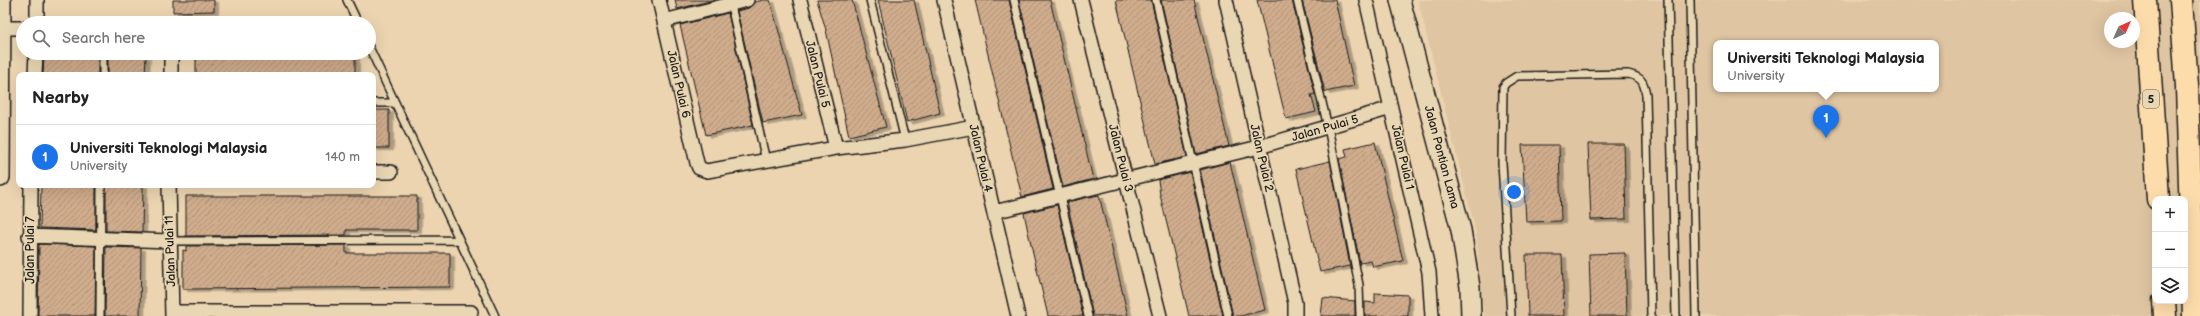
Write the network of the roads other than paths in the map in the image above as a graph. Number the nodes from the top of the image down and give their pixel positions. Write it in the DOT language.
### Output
graph roads {
  1 [pos="1,0"];
  2 [pos="38,0"];
  3 [pos="347,0"];
  4 [pos="659,0"];
  5 [pos="747,0"];
  6 [pos="800,0"];
  7 [pos="870,0"];
  8 [pos="944,0"];
  9 [pos="1014,0"];
  10 [pos="1080,0"];
  11 [pos="1156,0"];
  12 [pos="1226,0"];
  13 [pos="1297,0"];
  14 [pos="1366,0"];
  15 [pos="1400,0"];
  16 [pos="1668,0"];
  17 [pos="1690,0"];
  18 [pos="2145,0"];
  19 [pos="2181,0"];
  20 [pos="730,2"];
  21 [pos="37,16"];
  22 [pos="355,16"];
  23 [pos="664,21"];
  24 [pos="1,28"];
  25 [pos="16,28"];
  26 [pos="36,60"];
  27 [pos="103,60"];
  28 [pos="171,60"];
  29 [pos="375,60"];
  30 [pos="35,72"];
  31 [pos="103,72"];
  32 [pos="171,72"];
  33 [pos="2187,86"];
  34 [pos="376,103"];
  35 [pos="395,103"];
  36 [pos="1391,108"];
  37 [pos="2200,111"];
  38 [pos="974,126"];
  39 [pos="1328,127"];
  40 [pos="906,140"];
  41 [pos="1260,147"];
  42 [pos="836,148"];
  43 [pos="766,161"];
  44 [pos="1193,163"];
  45 [pos="376,172"];
  46 [pos="391,172"];
  47 [pos="0,177"];
  48 [pos="1127,180"];
  49 [pos="31,188"];
  50 [pos="101,188"];
  51 [pos="169,188"];
  52 [pos="1059,196"];
  53 [pos="2158,196"];
  54 [pos="994,212"];
  55 [pos="29,236"];
  56 [pos="100,238"];
  57 [pos="459,240"];
  58 [pos="170,241"];
  59 [pos="2164,304"];
  60 [pos="471,312"];
  61 [pos="172,314"];
  62 [pos="30,316"];
  63 [pos="100,316"];
  64 [pos="495,316"];
  65 [pos="1018,316"];
  66 [pos="1088,316"];
  67 [pos="1160,316"];
  68 [pos="1228,316"];
  69 [pos="1295,316"];
  70 [pos="1360,316"];
  71 [pos="1432,316"];
  72 [pos="1471,316"];
  73 [pos="1511,316"];
  74 [pos="1651,316"];
  75 [pos="1676,316"];
  76 [pos="1696,316"];
  77 [pos="2165,316"];
  78 [pos="2194,316"];
  1 -- 24 [label="street"];
  2 -- 21 [label="street"];
  3 -- 22 [label="lane"];
  4 -- 23 [label="street, Jalan Pulai 6"];
  5 -- 20 [label="street"];
  6 -- 42 [label="street, Jalan Pulai 5"];
  7 -- 40 [label="lane"];
  8 -- 38 [label="street, Jalan Pulai 4"];
  9 -- 52 [label="lane"];
  10 -- 48 [label="street, Jalan Pulai 3"];
  11 -- 44 [label="lane"];
  12 -- 41 [label="street, Jalan Pulai 2"];
  13 -- 39 [label="lane"];
  14 -- 36 [label="street, Jalan Pulai 1"];
  15 -- 72 [label="street, Jalan Pontian Lama"];
  16 -- 75 [label="lane"];
  17 -- 76 [label="lane"];
  18 -- 53 [label="highway, 5"];
  19 -- 33 [label="highway"];
  20 -- 23 [label="street"];
  20 -- 43 [label="lane"];
  23 -- 43 [label="street, Jalan Pulai 6"];
  24 -- 25 [label="street"];
  24 -- 47 [label="street"];
  26 -- 30 [label="street"];
  27 -- 31 [label="lane"];
  28 -- 32 [label="street"];
  29 -- 35 [label="lane"];
  33 -- 37 [label="highway"];
  33 -- 78 [label="highway"];
  34 -- 35 [label="lane"];
  35 -- 57 [label="lane"];
  36 -- 39 [label="street, Jalan Pulai 5"];
  36 -- 71 [label="street, Jalan Pulai 1"];
  38 -- 40 [label="street"];
  38 -- 54 [label="street, Jalan Pulai 4"];
  39 -- 41 [label="street, Jalan Pulai 5"];
  39 -- 70 [label="lane"];
  40 -- 42 [label="street"];
  41 -- 44 [label="street, Jalan Pulai 5"];
  41 -- 69 [label="street, Jalan Pulai 2"];
  42 -- 43 [label="street"];
  44 -- 48 [label="street, Jalan Pulai 5"];
  44 -- 68 [label="lane"];
  45 -- 46 [label="street"];
  48 -- 52 [label="street, Jalan Pulai 5"];
  48 -- 67 [label="street, Jalan Pulai 3"];
  49 -- 55 [label="street, Jalan Pulai 7"];
  50 -- 56 [label="lane"];
  51 -- 58 [label="street, Jalan Pulai 11"];
  52 -- 54 [label="street, Jalan Pulai 5"];
  52 -- 66 [label="lane"];
  54 -- 65 [label="street, Jalan Pulai 4"];
  55 -- 56 [label="street"];
  55 -- 62 [label="street, Jalan Pulai 7"];
  56 -- 58 [label="street"];
  56 -- 63 [label="lane"];
  57 -- 58 [label="lane"];
  57 -- 64 [label="lane"];
  58 -- 61 [label="street, Jalan Pulai 11"];
  59 -- 77 [label="highway"];
  60 -- 61 [label="street"];
  73 -- 74 [label="lane"];
}
